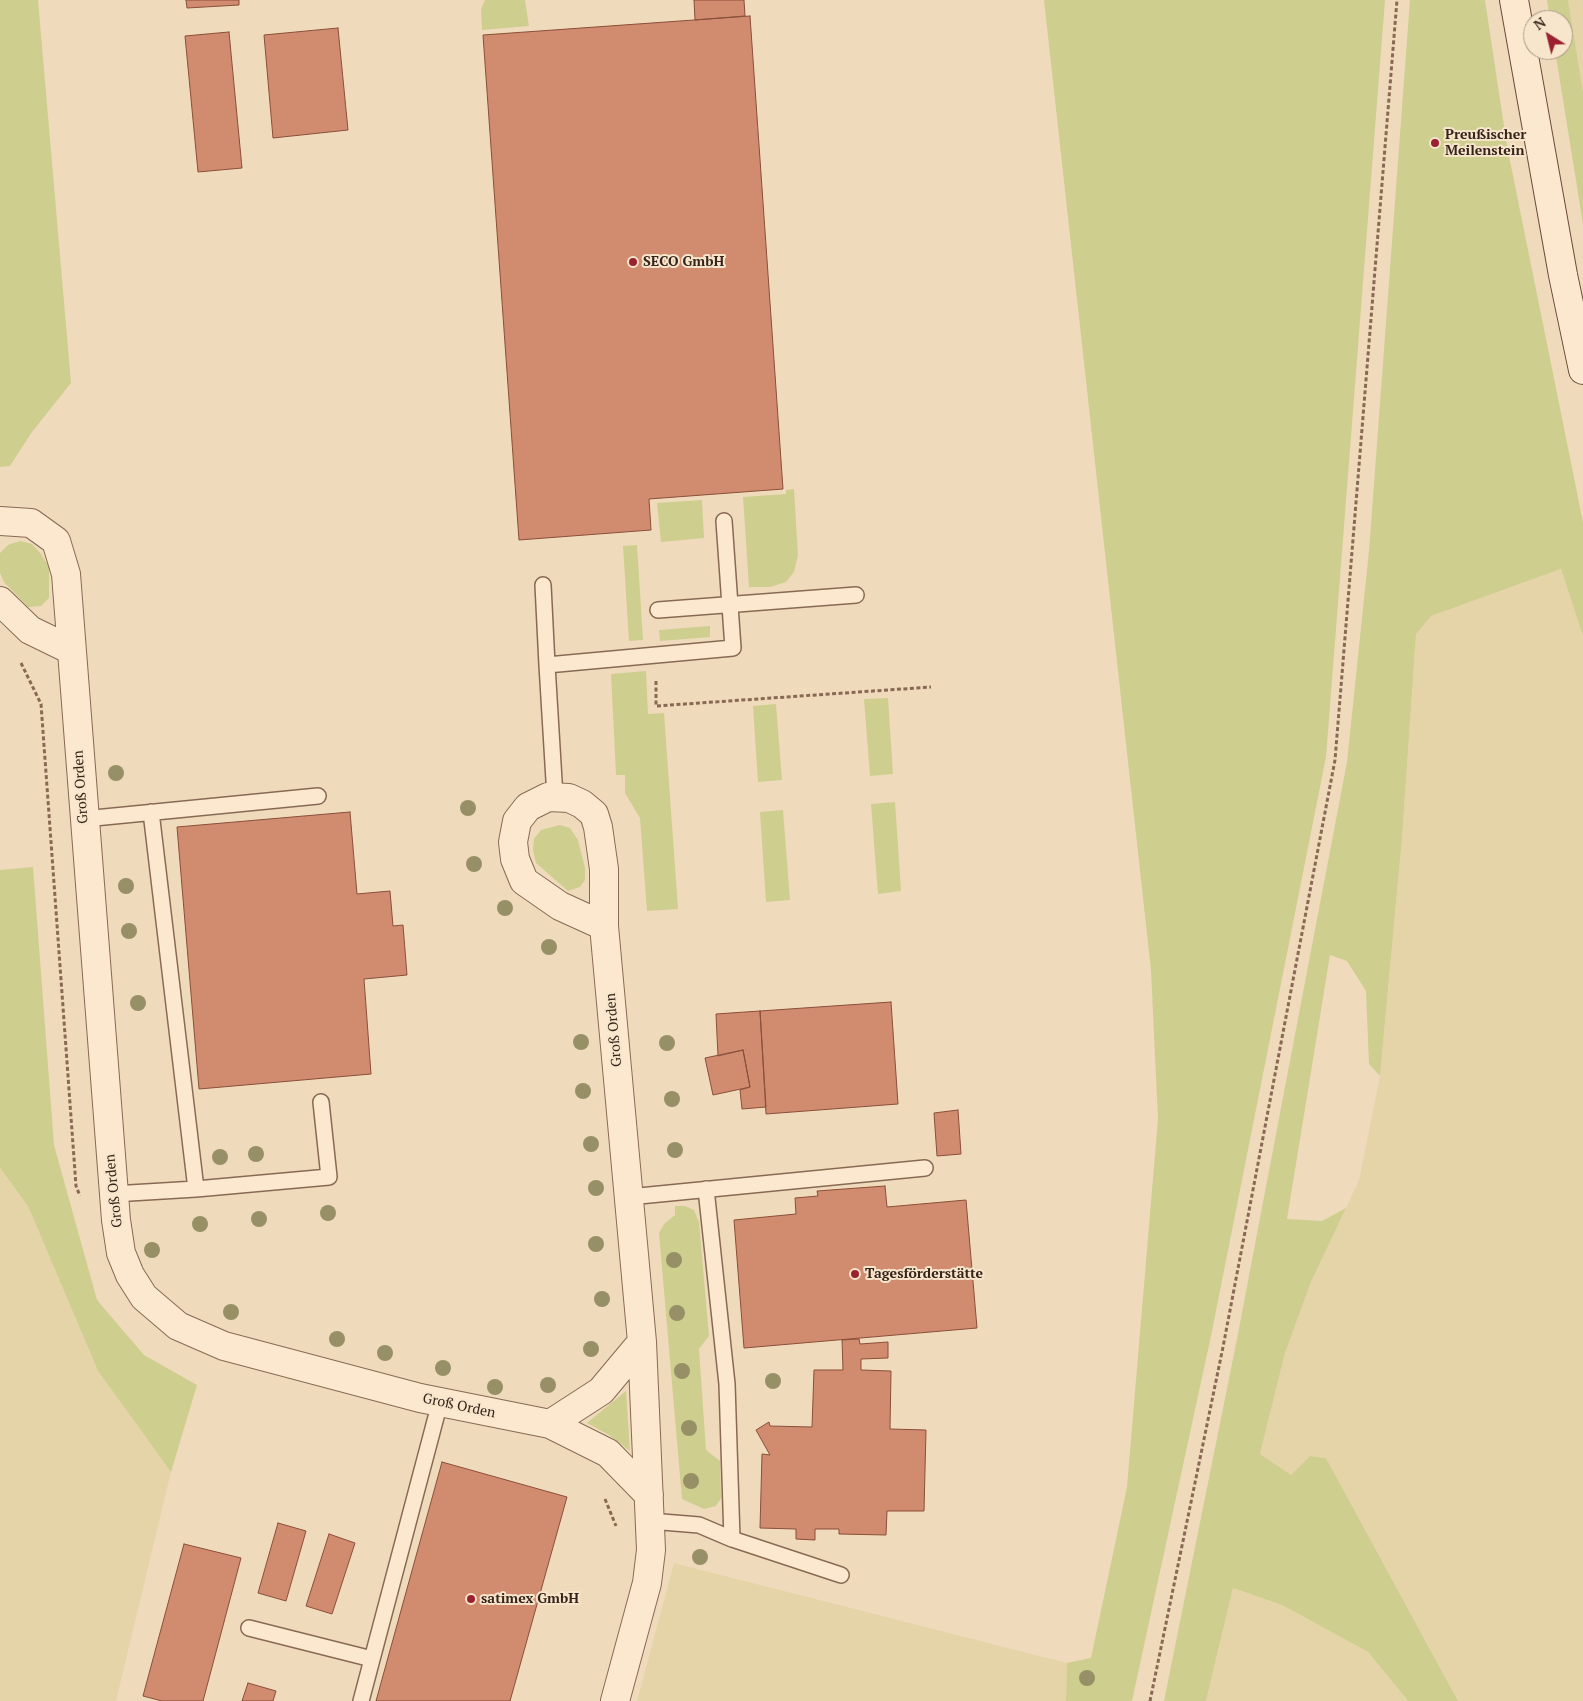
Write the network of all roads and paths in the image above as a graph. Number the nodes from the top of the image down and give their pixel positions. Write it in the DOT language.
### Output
graph roads {
  1 [pos="1397,0"];
  2 [pos="1514,0"];
  3 [pos="1583,370"];
  4 [pos="0,521"];
  5 [pos="724,521"];
  6 [pos="543,585"];
  7 [pos="856,595"];
  8 [pos="0,601"];
  9 [pos="730,606"];
  10 [pos="658,610"];
  11 [pos="71,650"];
  12 [pos="18,655"];
  13 [pos="654,655"];
  14 [pos="546,665"];
  15 [pos="932,687"];
  16 [pos="318,796"];
  17 [pos="555,797"];
  18 [pos="151,812"];
  19 [pos="84,819"];
  20 [pos="604,926"];
  21 [pos="321,1102"];
  22 [pos="925,1168"];
  23 [pos="196,1189"];
  24 [pos="706,1189"];
  25 [pos="113,1194"];
  26 [pos="629,1197"];
  27 [pos="82,1200"];
  28 [pos="642,1342"];
  29 [pos="440,1402"];
  30 [pos="550,1424"];
  31 [pos="600,1493"];
  32 [pos="649,1508"];
  33 [pos="620,1535"];
  34 [pos="732,1539"];
  35 [pos="841,1575"];
  36 [pos="249,1628"];
  37 [pos="372,1659"];
  38 [pos="361,1701"];
  39 [pos="615,1701"];
  40 [pos="1150,1701"];
  1 -- 40 [label="path"];
  2 -- 3 [label="street"];
  4 -- 11 [label="street, Groß Orden"];
  5 -- 9 [label="lane"];
  6 -- 14 [label="lane"];
  7 -- 9 [label="lane"];
  8 -- 11 [label="street"];
  9 -- 10 [label="lane"];
  9 -- 13 [label="lane"];
  11 -- 19 [label="street, Groß Orden"];
  12 -- 27 [label="path"];
  13 -- 14 [label="lane"];
  13 -- 15 [label="path"];
  14 -- 17 [label="lane"];
  16 -- 18 [label="lane"];
  17 -- 20 [label="street, Groß Orden"];
  17 -- 20 [label="street"];
  18 -- 19 [label="lane"];
  18 -- 23 [label="lane"];
  19 -- 25 [label="street, Groß Orden"];
  20 -- 26 [label="street, Groß Orden"];
  21 -- 23 [label="lane"];
  22 -- 24 [label="lane"];
  23 -- 25 [label="lane"];
  24 -- 26 [label="lane"];
  24 -- 34 [label="lane"];
  25 -- 29 [label="street, Groß Orden"];
  26 -- 28 [label="street, Groß Orden"];
  28 -- 30 [label="street"];
  28 -- 32 [label="street, Groß Orden"];
  29 -- 30 [label="street, Groß Orden"];
  29 -- 37 [label="lane"];
  30 -- 32 [label="street, Groß Orden"];
  31 -- 33 [label="path"];
  32 -- 34 [label="lane"];
  32 -- 39 [label="street, Groß Orden"];
  34 -- 35 [label="lane"];
  36 -- 37 [label="lane"];
  37 -- 38 [label="lane"];
}
